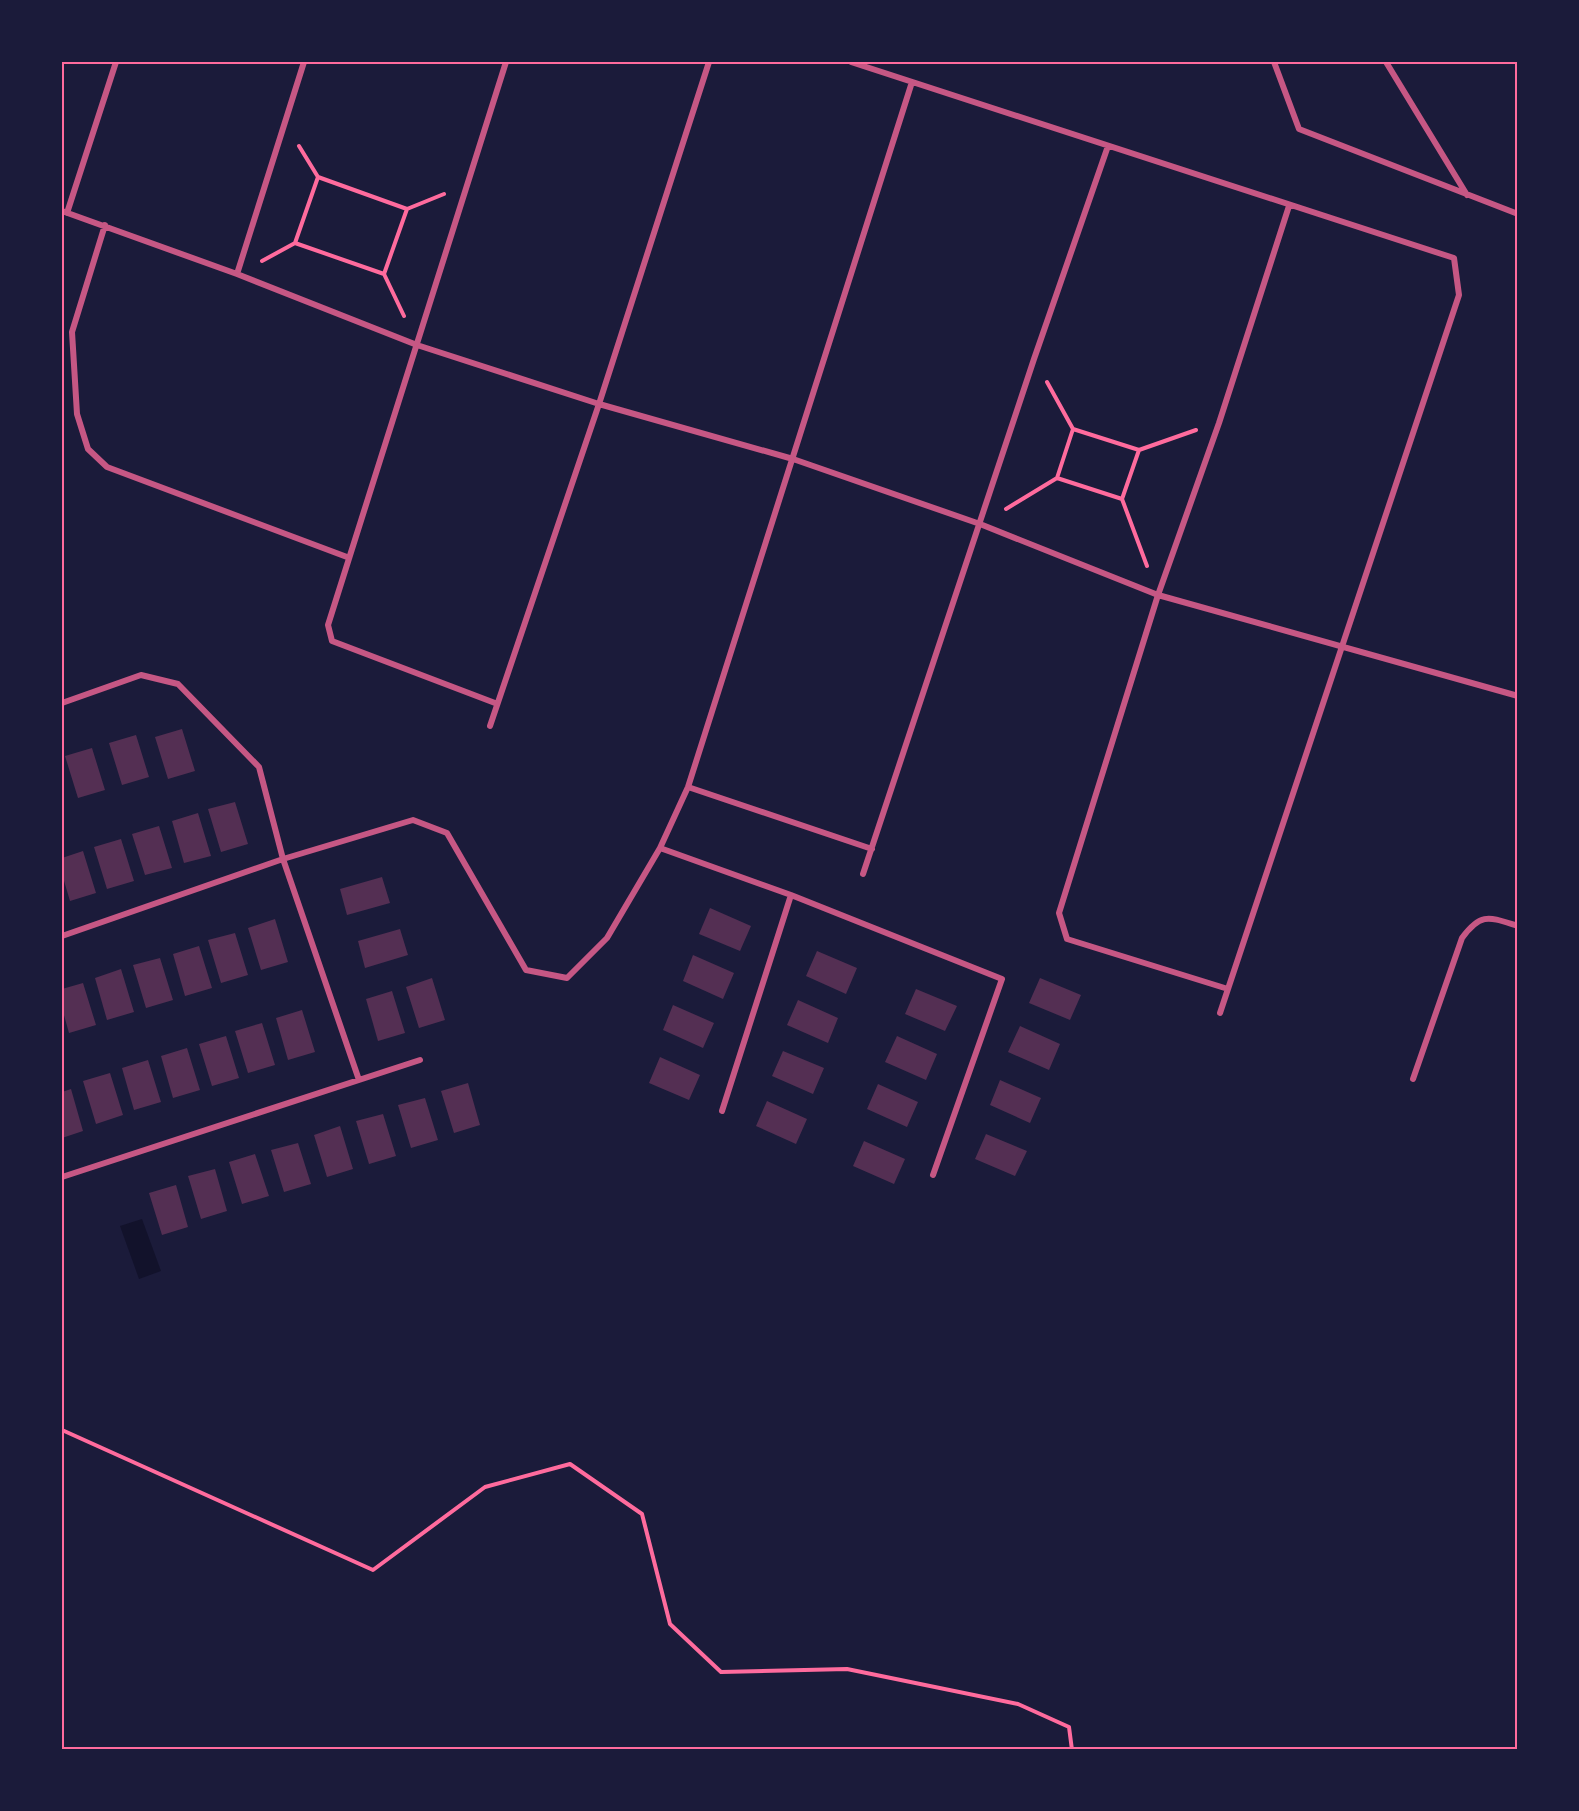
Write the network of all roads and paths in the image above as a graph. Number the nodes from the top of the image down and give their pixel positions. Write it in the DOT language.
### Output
graph roads {
  1 [pos="116,62"];
  2 [pos="304,62"];
  3 [pos="506,62"];
  4 [pos="709,62"];
  5 [pos="851,62"];
  6 [pos="1274,62"];
  7 [pos="1386,62"];
  8 [pos="912,82"];
  9 [pos="286,125"];
  10 [pos="1108,146"];
  11 [pos="318,177"];
  12 [pos="467,186"];
  13 [pos="1467,195"];
  14 [pos="1289,206"];
  15 [pos="407,209"];
  16 [pos="64,212"];
  17 [pos="1518,214"];
  18 [pos="105,225"];
  19 [pos="237,274"];
  20 [pos="384,274"];
  21 [pos="417,345"];
  22 [pos="1034,359"];
  23 [pos="598,404"];
  24 [pos="1219,423"];
  25 [pos="1073,429"];
  26 [pos="1139,450"];
  27 [pos="793,459"];
  28 [pos="1057,478"];
  29 [pos="1122,499"];
  30 [pos="980,524"];
  31 [pos="347,557"];
  32 [pos="1158,595"];
  33 [pos="1343,649"];
  34 [pos="1518,696"];
  35 [pos="62,703"];
  36 [pos="495,703"];
  37 [pos="490,726"];
  38 [pos="688,787"];
  39 [pos="660,848"];
  40 [pos="872,849"];
  41 [pos="283,859"];
  42 [pos="863,874"];
  43 [pos="791,896"];
  44 [pos="1518,926"];
  45 [pos="62,936"];
  46 [pos="1228,989"];
  47 [pos="1220,1013"];
  48 [pos="420,1060"];
  49 [pos="1413,1079"];
  50 [pos="359,1080"];
  51 [pos="722,1111"];
  52 [pos="933,1175"];
  53 [pos="62,1177"];
  54 [pos="62,1430"];
  55 [pos="1072,1749"];
  1 -- 16 [label="street"];
  2 -- 9 [label="street"];
  3 -- 12 [label="street"];
  4 -- 23 [label="street"];
  5 -- 8 [label="street"];
  6 -- 13 [label="street"];
  7 -- 13 [label="street"];
  8 -- 10 [label="street"];
  8 -- 27 [label="street"];
  9 -- 11 [label="path"];
  9 -- 19 [label="street"];
  10 -- 14 [label="street"];
  10 -- 22 [label="street"];
  11 -- 15 [label="path"];
  11 -- 20 [label="path"];
  12 -- 15 [label="path"];
  12 -- 21 [label="street"];
  13 -- 17 [label="street"];
  14 -- 24 [label="street"];
  14 -- 33 [label="street"];
  15 -- 20 [label="path"];
  16 -- 18 [label="street"];
  18 -- 19 [label="street"];
  18 -- 31 [label="street"];
  19 -- 21 [label="street"];
  20 -- 21 [label="path"];
  21 -- 23 [label="street"];
  21 -- 31 [label="street"];
  22 -- 25 [label="path"];
  22 -- 30 [label="street"];
  23 -- 27 [label="street"];
  23 -- 36 [label="street"];
  24 -- 26 [label="path"];
  24 -- 32 [label="street"];
  25 -- 26 [label="path"];
  25 -- 28 [label="path"];
  26 -- 29 [label="path"];
  27 -- 30 [label="street"];
  27 -- 38 [label="street"];
  28 -- 29 [label="path"];
  28 -- 30 [label="path"];
  29 -- 32 [label="path"];
  30 -- 32 [label="street"];
  30 -- 40 [label="street"];
  31 -- 36 [label="street"];
  32 -- 33 [label="street"];
  32 -- 46 [label="street"];
  33 -- 34 [label="street"];
  33 -- 46 [label="street"];
  35 -- 41 [label="street"];
  36 -- 37 [label="street"];
  38 -- 39 [label="street"];
  38 -- 40 [label="street"];
  39 -- 41 [label="street"];
  39 -- 43 [label="street"];
  40 -- 42 [label="street"];
  41 -- 45 [label="street"];
  41 -- 50 [label="street"];
  43 -- 51 [label="street"];
  43 -- 52 [label="street"];
  44 -- 49 [label="street"];
  46 -- 47 [label="street"];
  48 -- 50 [label="street"];
  50 -- 53 [label="street"];
  54 -- 55 [label="path"];
}
